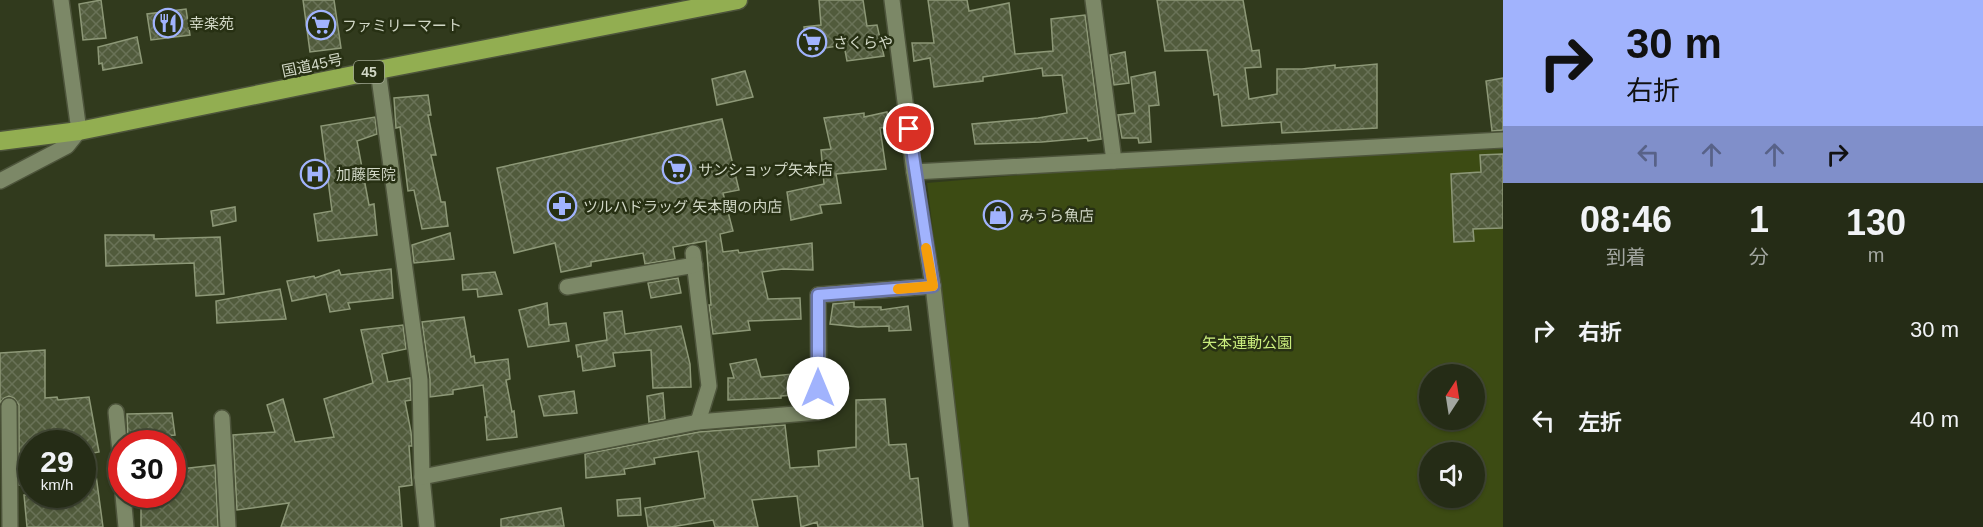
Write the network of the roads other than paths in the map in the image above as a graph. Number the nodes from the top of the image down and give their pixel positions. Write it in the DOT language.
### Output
graph roads {
  1 [pos="61,0"];
  2 [pos="738,0"];
  3 [pos="892,0"];
  4 [pos="1093,0"];
  5 [pos="378,70"];
  6 [pos="79,131"];
  7 [pos="1503,140"];
  8 [pos="0,141"];
  9 [pos="1113,161"];
  10 [pos="914,172"];
  11 [pos="0,181"];
  12 [pos="933,286"];
  13 [pos="567,288"];
  14 [pos="9,406"];
  15 [pos="116,412"];
  16 [pos="222,418"];
  17 [pos="698,422"];
  18 [pos="118,430"];
  19 [pos="422,477"];
  20 [pos="124,508"];
  21 [pos="10,527"];
  22 [pos="126,527"];
  23 [pos="228,527"];
  24 [pos="427,527"];
  25 [pos="961,527"];
  1 -- 6 [label="street"];
  2 -- 5 [label="highway, 国道45号 / 45"];
  3 -- 10 [label="street"];
  4 -- 9 [label="street"];
  5 -- 6 [label="highway, 国道45号 / 45"];
  5 -- 19 [label="street"];
  6 -- 8 [label="highway, 国道45号 / 45"];
  6 -- 11 [label="street"];
  7 -- 9 [label="street"];
  9 -- 10 [label="street"];
  10 -- 12 [label="street"];
  12 -- 17 [label="street"];
  12 -- 25 [label="street"];
  13 -- 17 [label="street"];
  14 -- 21 [label="street"];
  15 -- 18 [label="street"];
  16 -- 23 [label="street"];
  17 -- 19 [label="street"];
  19 -- 24 [label="street"];
  20 -- 22 [label="street"];
}
